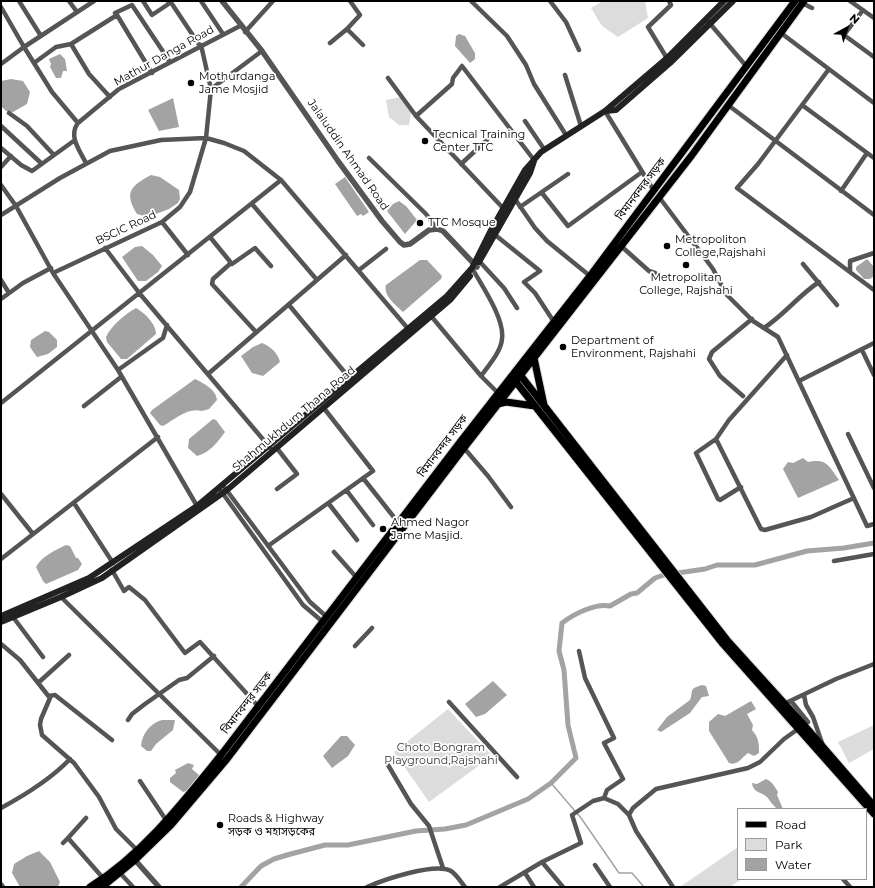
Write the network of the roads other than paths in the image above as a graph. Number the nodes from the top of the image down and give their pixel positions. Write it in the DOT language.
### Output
graph roads {
  1 [pos="19,1"];
  2 [pos="70,1"];
  3 [pos="94,1"];
  4 [pos="143,1"];
  5 [pos="201,1"];
  6 [pos="222,1"];
  7 [pos="273,1"];
  8 [pos="350,1"];
  9 [pos="471,1"];
  10 [pos="550,1"];
  11 [pos="670,1"];
  12 [pos="724,1"];
  13 [pos="733,1"];
  14 [pos="850,1"];
  15 [pos="169,2"];
  16 [pos="800,2"];
  17 [pos="131,3"];
  18 [pos="1,7"];
  19 [pos="812,8"];
  20 [pos="863,10"];
  21 [pos="77,12"];
  22 [pos="117,15"];
  23 [pos="874,18"];
  24 [pos="709,21"];
  25 [pos="240,26"];
  26 [pos="347,29"];
  27 [pos="245,32"];
  28 [pos="781,33"];
  29 [pos="223,34"];
  30 [pos="41,36"];
  31 [pos="330,43"];
  32 [pos="71,44"];
  33 [pos="363,45"];
  34 [pos="200,46"];
  35 [pos="24,47"];
  36 [pos="579,50"];
  37 [pos="262,51"];
  38 [pos="1,56"];
  39 [pos="874,57"];
  40 [pos="668,60"];
  41 [pos="3,62"];
  42 [pos="170,62"];
  43 [pos="34,63"];
  44 [pos="747,67"];
  45 [pos="829,69"];
  46 [pos="152,73"];
  47 [pos="565,75"];
  48 [pos="388,78"];
  49 [pos="211,89"];
  50 [pos="110,97"];
  51 [pos="874,103"];
  52 [pos="728,105"];
  53 [pos="802,105"];
  54 [pos="605,111"];
  55 [pos="9,113"];
  56 [pos="416,116"];
  57 [pos="525,121"];
  58 [pos="78,123"];
  59 [pos="1,126"];
  60 [pos="581,126"];
  61 [pos="566,135"];
  62 [pos="206,138"];
  63 [pos="75,140"];
  64 [pos="487,140"];
  65 [pos="776,140"];
  66 [pos="1,148"];
  67 [pos="544,149"];
  68 [pos="867,153"];
  69 [pos="53,154"];
  70 [pos="11,156"];
  71 [pos="369,158"];
  72 [pos="874,158"];
  73 [pos="534,160"];
  74 [pos="41,163"];
  75 [pos="86,163"];
  76 [pos="461,164"];
  77 [pos="1,167"];
  78 [pos="642,172"];
  79 [pos="568,174"];
  80 [pos="281,180"];
  81 [pos="1,185"];
  82 [pos="841,191"];
  83 [pos="542,193"];
  84 [pos="656,194"];
  85 [pos="515,200"];
  86 [pos="252,204"];
  87 [pos="16,206"];
  88 [pos="520,207"];
  89 [pos="503,208"];
  90 [pos="1,215"];
  91 [pos="874,215"];
  92 [pos="162,222"];
  93 [pos="437,229"];
  94 [pos="494,234"];
  95 [pos="210,237"];
  96 [pos="621,246"];
  97 [pos="104,248"];
  98 [pos="386,249"];
  99 [pos="874,253"];
  100 [pos="188,255"];
  101 [pos="346,255"];
  102 [pos="231,263"];
  103 [pos="803,264"];
  104 [pos="271,266"];
  105 [pos="475,267"];
  106 [pos="359,270"];
  107 [pos="52,271"];
  108 [pos="850,271"];
  109 [pos="655,273"];
  110 [pos="590,276"];
  111 [pos="1,280"];
  112 [pos="317,280"];
  113 [pos="819,282"];
  114 [pos="874,290"];
  115 [pos="9,293"];
  116 [pos="140,294"];
  117 [pos="1,298"];
  118 [pos="288,304"];
  119 [pos="836,305"];
  120 [pos="517,308"];
  121 [pos="430,316"];
  122 [pos="752,320"];
  123 [pos="554,322"];
  124 [pos="167,325"];
  125 [pos="764,328"];
  126 [pos="92,330"];
  127 [pos="409,331"];
  128 [pos="256,332"];
  129 [pos="874,343"];
  130 [pos="862,350"];
  131 [pos="787,355"];
  132 [pos="534,358"];
  133 [pos="118,370"];
  134 [pos="208,374"];
  135 [pos="874,375"];
  136 [pos="121,376"];
  137 [pos="481,376"];
  138 [pos="518,379"];
  139 [pos="351,380"];
  140 [pos="799,381"];
  141 [pos="498,393"];
  142 [pos="743,396"];
  143 [pos="1,403"];
  144 [pos="498,404"];
  145 [pos="84,406"];
  146 [pos="535,406"];
  147 [pos="323,407"];
  148 [pos="544,408"];
  149 [pos="848,434"];
  150 [pos="158,437"];
  151 [pos="716,439"];
  152 [pos="272,447"];
  153 [pos="464,448"];
  154 [pos="363,478"];
  155 [pos="741,487"];
  156 [pos="874,488"];
  157 [pos="223,489"];
  158 [pos="277,490"];
  159 [pos="347,491"];
  160 [pos="1,494"];
  161 [pos="854,498"];
  162 [pos="74,503"];
  163 [pos="329,504"];
  164 [pos="197,506"];
  165 [pos="511,507"];
  166 [pos="393,516"];
  167 [pos="874,524"];
  168 [pos="373,525"];
  169 [pos="33,534"];
  170 [pos="357,540"];
  171 [pos="268,546"];
  172 [pos="334,552"];
  173 [pos="874,556"];
  174 [pos="1,559"];
  175 [pos="834,561"];
  176 [pos="113,563"];
  177 [pos="666,568"];
  178 [pos="112,570"];
  179 [pos="358,578"];
  180 [pos="675,579"];
  181 [pos="61,597"];
  182 [pos="1,616"];
  183 [pos="13,617"];
  184 [pos="325,619"];
  185 [pos="1,622"];
  186 [pos="372,628"];
  187 [pos="1,644"];
  188 [pos="356,646"];
  189 [pos="305,650"];
  190 [pos="579,651"];
  191 [pos="69,655"];
  192 [pos="214,656"];
  193 [pos="43,657"];
  194 [pos="874,664"];
  195 [pos="38,683"];
  196 [pos="160,695"];
  197 [pos="804,695"];
  198 [pos="49,696"];
  199 [pos="449,702"];
  200 [pos="788,702"];
  201 [pos="258,706"];
  202 [pos="128,720"];
  203 [pos="802,727"];
  204 [pos="112,740"];
  205 [pos="823,747"];
  206 [pos="221,754"];
  207 [pos="70,759"];
  208 [pos="388,765"];
  209 [pos="517,777"];
  210 [pos="140,781"];
  211 [pos="604,798"];
  212 [pos="874,806"];
  213 [pos="1,808"];
  214 [pos="629,814"];
  215 [pos="874,814"];
  216 [pos="86,818"];
  217 [pos="166,820"];
  218 [pos="68,838"];
  219 [pos="63,843"];
  220 [pos="137,850"];
  221 [pos="135,860"];
  222 [pos="542,862"];
  223 [pos="595,865"];
  224 [pos="443,868"];
  225 [pos="120,873"];
  226 [pos="525,873"];
  227 [pos="103,878"];
  228 [pos="1,884"];
  229 [pos="130,886"];
  230 [pos="506,886"];
  231 [pos="3,887"];
  232 [pos="90,887"];
  233 [pos="102,887"];
  234 [pos="159,887"];
  235 [pos="367,887"];
  236 [pos="465,887"];
  237 [pos="500,887"];
  238 [pos="534,887"];
  239 [pos="563,887"];
  240 [pos="610,887"];
  241 [pos="673,887"];
  1 -- 30 [label="street"];
  2 -- 21 [label="street"];
  3 -- 21 [label="street"];
  4 -- 15 [label="street"];
  5 -- 29 [label="street"];
  6 -- 25 [label="street, Jalaluddin Ahmad Road"];
  7 -- 27 [label="street"];
  8 -- 26 [label="street"];
  9 -- 61 [label="street"];
  10 -- 36 [label="street"];
  11 -- 40 [label="street"];
  12 -- 24 [label="main road, Shahmukhdum Thana Road"];
  13 -- 24 [label="main road, Shahmukhdum Thana Road"];
  14 -- 20 [label="street"];
  15 -- 34 [label="street"];
  16 -- 19 [label="street"];
  16 -- 28 [label="main road, বিমানবন্দর সড়ক"];
  16 -- 44 [label="main road, বিমানবন্দর সড়ক"];
  17 -- 22 [label="street"];
  17 -- 42 [label="street"];
  18 -- 35 [label="street"];
  20 -- 23 [label="street"];
  20 -- 39 [label="street"];
  21 -- 30 [label="street"];
  22 -- 32 [label="street"];
  22 -- 46 [label="street"];
  24 -- 40 [label="main road, Shahmukhdum Thana Road"];
  24 -- 44 [label="street"];
  25 -- 27 [label="street, Jalaluddin Ahmad Road"];
  25 -- 29 [label="street, Mathur Danga Road"];
  26 -- 31 [label="street"];
  26 -- 33 [label="street"];
  27 -- 37 [label="street, Jalaluddin Ahmad Road"];
  28 -- 45 [label="street"];
  28 -- 52 [label="main road, বিমানবন্দর সড়ক"];
  29 -- 34 [label="street, Mathur Danga Road"];
  30 -- 35 [label="street"];
  32 -- 43 [label="street"];
  32 -- 50 [label="street"];
  34 -- 42 [label="street, Mathur Danga Road"];
  34 -- 49 [label="street, BSCIC Road"];
  35 -- 41 [label="street"];
  35 -- 43 [label="street"];
  37 -- 49 [label="street"];
  37 -- 93 [label="street, Jalaluddin Ahmad Road"];
  38 -- 41 [label="street"];
  40 -- 54 [label="main road, Shahmukhdum Thana Road"];
  42 -- 46 [label="street, Mathur Danga Road"];
  43 -- 58 [label="street"];
  44 -- 84 [label="main road, বিমানবন্দর সড়ক"];
  45 -- 51 [label="street"];
  45 -- 53 [label="street"];
  46 -- 50 [label="street, Mathur Danga Road"];
  47 -- 60 [label="street"];
  48 -- 56 [label="street"];
  49 -- 62 [label="street, BSCIC Road"];
  50 -- 58 [label="street, Mathur Danga Road"];
  52 -- 65 [label="street"];
  52 -- 84 [label="main road, বিমানবন্দর সড়ক"];
  53 -- 65 [label="street"];
  53 -- 68 [label="street"];
  54 -- 60 [label="main road, Shahmukhdum Thana Road"];
  54 -- 78 [label="street"];
  55 -- 69 [label="street"];
  56 -- 73 [label="street"];
  56 -- 76 [label="street"];
  57 -- 67 [label="street"];
  58 -- 63 [label="street"];
  59 -- 74 [label="street"];
  60 -- 61 [label="main road, Shahmukhdum Thana Road"];
  61 -- 67 [label="main road, Shahmukhdum Thana Road"];
  62 -- 75 [label="street"];
  62 -- 80 [label="street"];
  62 -- 92 [label="street, BSCIC Road"];
  63 -- 69 [label="street"];
  63 -- 75 [label="street"];
  64 -- 76 [label="street"];
  65 -- 82 [label="street"];
  65 -- 108 [label="street"];
  66 -- 70 [label="street"];
  67 -- 73 [label="main road, Shahmukhdum Thana Road"];
  68 -- 72 [label="street"];
  68 -- 82 [label="street"];
  69 -- 74 [label="street"];
  70 -- 74 [label="street"];
  70 -- 77 [label="street"];
  71 -- 93 [label="street"];
  73 -- 85 [label="main road, Shahmukhdum Thana Road"];
  73 -- 89 [label="main road, Shahmukhdum Thana Road"];
  75 -- 87 [label="street"];
  76 -- 89 [label="street"];
  78 -- 83 [label="street"];
  78 -- 84 [label="street"];
  79 -- 83 [label="street"];
  80 -- 86 [label="street"];
  80 -- 101 [label="street"];
  81 -- 87 [label="street"];
  82 -- 91 [label="street"];
  83 -- 88 [label="street"];
  84 -- 96 [label="main road, বিমানবন্দর সড়ক"];
  84 -- 110 [label="main road, বিমানবন্দর সড়ক"];
  84 -- 122 [label="street"];
  85 -- 88 [label="street"];
  85 -- 94 [label="main road, Shahmukhdum Thana Road"];
  86 -- 95 [label="street"];
  86 -- 112 [label="street"];
  87 -- 90 [label="street"];
  87 -- 107 [label="street"];
  88 -- 110 [label="street"];
  89 -- 105 [label="main road, Shahmukhdum Thana Road"];
  92 -- 97 [label="street, BSCIC Road"];
  92 -- 100 [label="street"];
  93 -- 105 [label="street"];
  94 -- 105 [label="main road, Shahmukhdum Thana Road"];
  94 -- 123 [label="street"];
  95 -- 100 [label="street"];
  95 -- 102 [label="street"];
  96 -- 109 [label="street"];
  96 -- 132 [label="main road, বিমানবন্দর সড়ক"];
  97 -- 107 [label="street, BSCIC Road"];
  97 -- 116 [label="street"];
  98 -- 106 [label="street"];
  99 -- 108 [label="street"];
  100 -- 116 [label="street"];
  101 -- 106 [label="street"];
  101 -- 112 [label="street"];
  102 -- 104 [label="street"];
  102 -- 128 [label="street"];
  103 -- 113 [label="street"];
  105 -- 120 [label="street"];
  105 -- 121 [label="main road, Shahmukhdum Thana Road"];
  105 -- 127 [label="main road, Shahmukhdum Thana Road"];
  105 -- 137 [label="street"];
  106 -- 127 [label="street"];
  107 -- 115 [label="street, BSCIC Road"];
  107 -- 126 [label="street"];
  108 -- 114 [label="street"];
  110 -- 123 [label="main road, বিমানবন্দর সড়ক"];
  111 -- 115 [label="street"];
  112 -- 118 [label="street"];
  113 -- 119 [label="street"];
  113 -- 125 [label="street"];
  115 -- 117 [label="street, BSCIC Road"];
  116 -- 124 [label="street"];
  116 -- 126 [label="street"];
  118 -- 128 [label="street"];
  118 -- 139 [label="street"];
  121 -- 127 [label="main road, Shahmukhdum Thana Road"];
  121 -- 137 [label="street"];
  122 -- 125 [label="street"];
  122 -- 142 [label="street"];
  123 -- 141 [label="main road, বিমানবন্দর সড়ক"];
  124 -- 133 [label="street"];
  124 -- 134 [label="street"];
  125 -- 131 [label="street"];
  126 -- 133 [label="street"];
  126 -- 143 [label="street"];
  127 -- 139 [label="main road, Shahmukhdum Thana Road"];
  128 -- 134 [label="street"];
  129 -- 130 [label="street"];
  130 -- 135 [label="street"];
  130 -- 140 [label="street"];
  131 -- 140 [label="street"];
  131 -- 151 [label="street"];
  132 -- 138 [label="main road, বিমানবন্দর সড়ক"];
  132 -- 148 [label="main road"];
  133 -- 136 [label="street"];
  134 -- 152 [label="street"];
  136 -- 145 [label="street"];
  136 -- 150 [label="street"];
  137 -- 141 [label="street"];
  138 -- 144 [label="main road, বিমানবন্দর সড়ক"];
  138 -- 146 [label="main road"];
  138 -- 148 [label="main road"];
  139 -- 147 [label="main road, Shahmukhdum Thana Road"];
  139 -- 152 [label="main road, Shahmukhdum Thana Road"];
  140 -- 161 [label="street"];
  141 -- 179 [label="main road, বিমানবন্দর সড়ক"];
  144 -- 146 [label="main road"];
  144 -- 153 [label="main road, বিমানবন্দর সড়ক"];
  146 -- 177 [label="main road"];
  147 -- 152 [label="main road, Shahmukhdum Thana Road"];
  147 -- 154 [label="street"];
  148 -- 177 [label="main road"];
  149 -- 156 [label="street"];
  150 -- 162 [label="street"];
  150 -- 164 [label="street"];
  151 -- 155 [label="street"];
  151 -- 155 [label="street"];
  152 -- 157 [label="main road, Shahmukhdum Thana Road"];
  152 -- 158 [label="street"];
  153 -- 165 [label="street"];
  153 -- 189 [label="main road, বিমানবন্দর সড়ক"];
  154 -- 159 [label="street"];
  154 -- 166 [label="street"];
  155 -- 161 [label="street"];
  157 -- 164 [label="main road, Shahmukhdum Thana Road"];
  157 -- 171 [label="street"];
  157 -- 178 [label="main road, Shahmukhdum Thana Road"];
  157 -- 184 [label="street"];
  159 -- 163 [label="street"];
  159 -- 168 [label="street"];
  160 -- 169 [label="street"];
  161 -- 167 [label="street"];
  162 -- 169 [label="street"];
  162 -- 176 [label="street"];
  163 -- 170 [label="street"];
  163 -- 171 [label="street"];
  164 -- 176 [label="main road, Shahmukhdum Thana Road"];
  169 -- 174 [label="street"];
  171 -- 184 [label="street"];
  172 -- 179 [label="street"];
  173 -- 175 [label="street"];
  176 -- 182 [label="main road, Shahmukhdum Thana Road"];
  177 -- 180 [label="main road"];
  178 -- 181 [label="main road, Shahmukhdum Thana Road"];
  178 -- 192 [label="street"];
  179 -- 184 [label="main road, বিমানবন্দর সড়ক"];
  180 -- 200 [label="main road"];
  180 -- 203 [label="main road"];
  181 -- 183 [label="main road, Shahmukhdum Thana Road"];
  181 -- 196 [label="street"];
  183 -- 185 [label="main road, Shahmukhdum Thana Road"];
  183 -- 193 [label="street"];
  184 -- 189 [label="main road, বিমানবন্দর সড়ক"];
  186 -- 188 [label="street"];
  187 -- 195 [label="street"];
  189 -- 201 [label="main road, বিমানবন্দর সড়ক"];
  189 -- 221 [label="main road, বিমানবন্দর সড়ক"];
  190 -- 211 [label="street"];
  191 -- 195 [label="street"];
  192 -- 196 [label="street"];
  192 -- 201 [label="street"];
  194 -- 197 [label="street"];
  195 -- 198 [label="street"];
  196 -- 202 [label="street"];
  196 -- 206 [label="street"];
  197 -- 200 [label="street"];
  197 -- 205 [label="street"];
  198 -- 204 [label="street"];
  198 -- 207 [label="street"];
  199 -- 209 [label="street"];
  200 -- 203 [label="main road"];
  201 -- 206 [label="main road, বিমানবন্দর সড়ক"];
  203 -- 205 [label="main road"];
  203 -- 214 [label="street"];
  203 -- 215 [label="main road"];
  205 -- 212 [label="main road"];
  206 -- 217 [label="main road, বিমানবন্দর সড়ক"];
  207 -- 213 [label="street"];
  207 -- 220 [label="street"];
  208 -- 224 [label="street"];
  210 -- 217 [label="street"];
  211 -- 214 [label="street"];
  211 -- 222 [label="street"];
  214 -- 241 [label="street"];
  216 -- 218 [label="street"];
  217 -- 220 [label="main road, বিমানবন্দর সড়ক"];
  218 -- 219 [label="street"];
  218 -- 227 [label="street"];
  220 -- 227 [label="main road, বিমানবন্দর সড়ক"];
  221 -- 225 [label="main road, বিমানবন্দর সড়ক"];
  221 -- 234 [label="street"];
  222 -- 226 [label="street"];
  222 -- 239 [label="street"];
  223 -- 240 [label="street"];
  224 -- 235 [label="street"];
  224 -- 236 [label="street"];
  225 -- 229 [label="street"];
  225 -- 233 [label="main road, বিমানবন্দর সড়ক"];
  226 -- 230 [label="street"];
  226 -- 238 [label="street"];
  227 -- 232 [label="main road, বিমানবন্দর সড়ক"];
  228 -- 231 [label="street"];
  230 -- 237 [label="street"];
}
